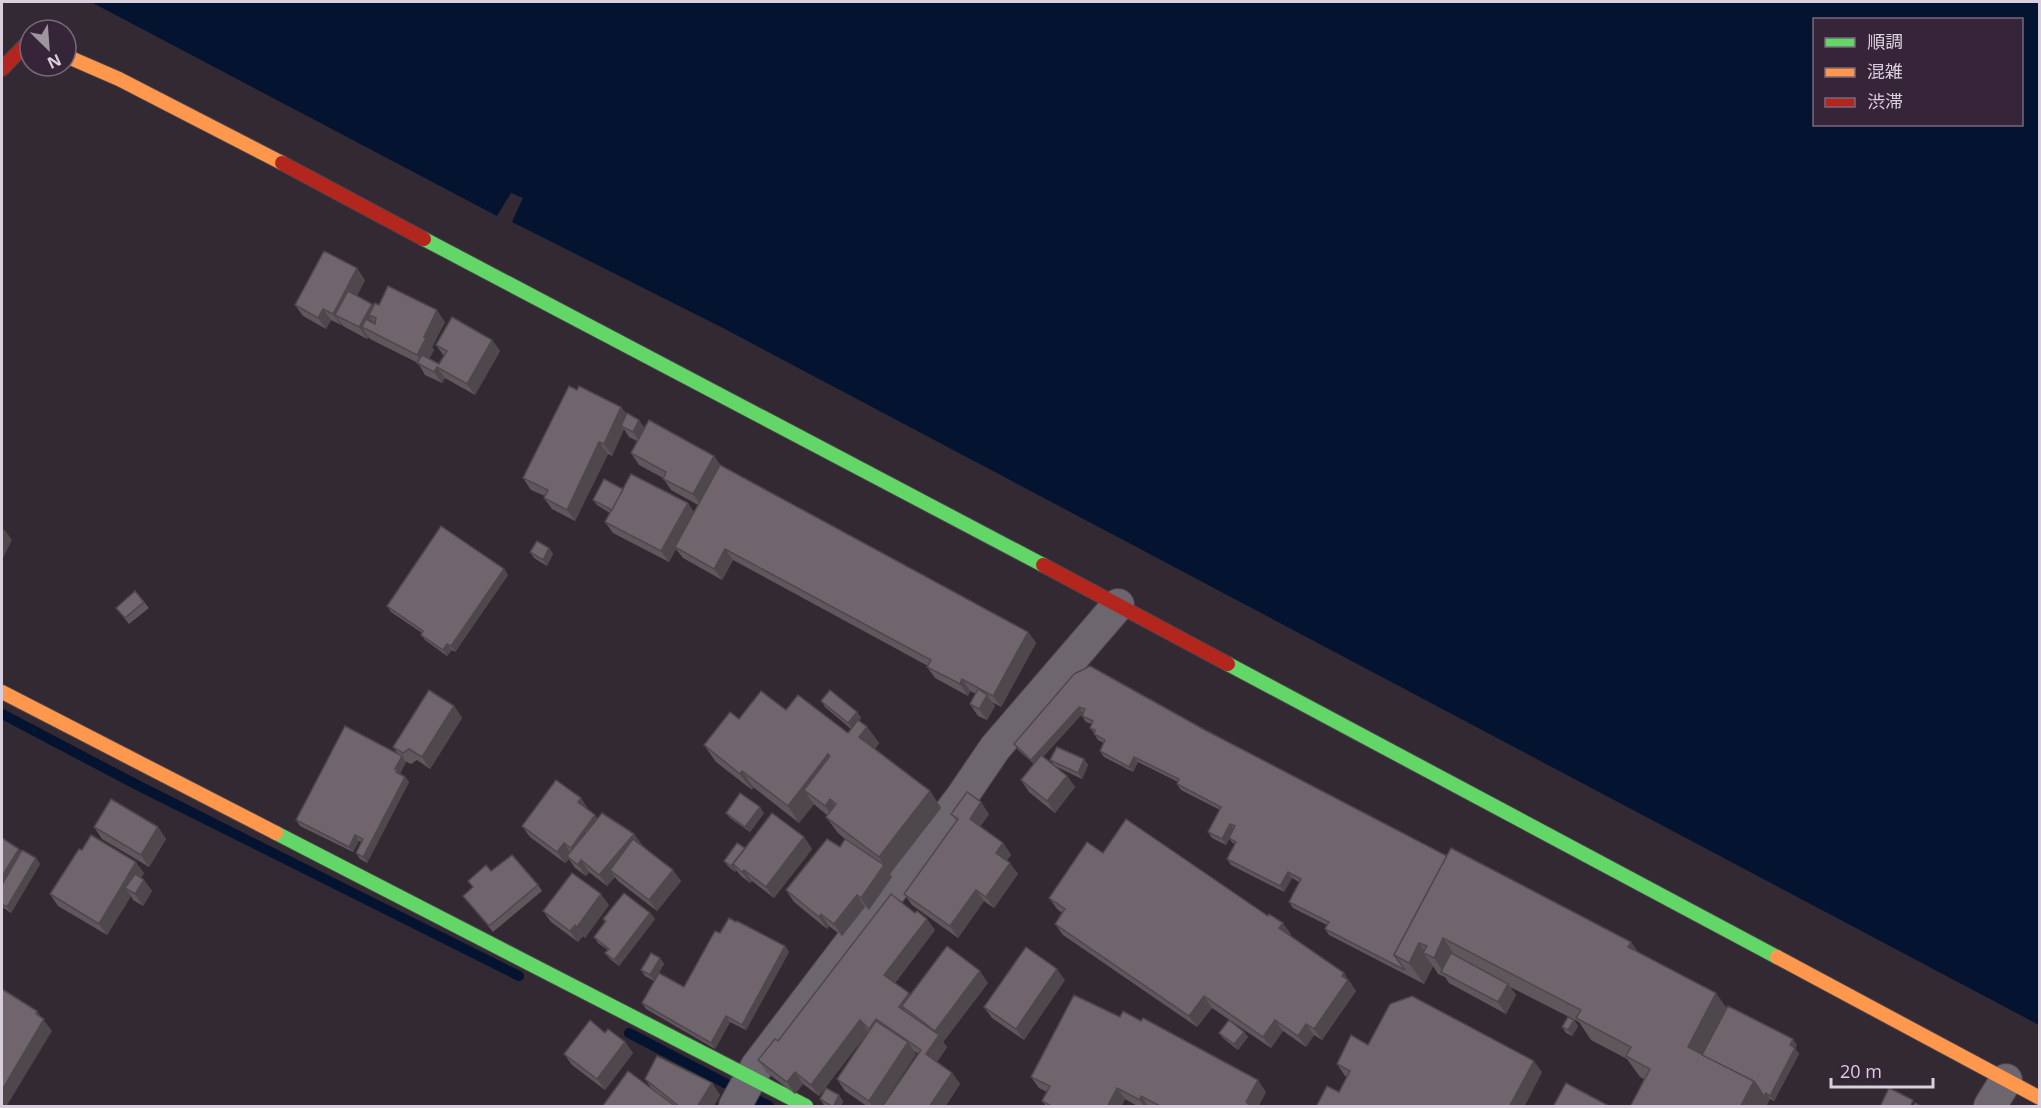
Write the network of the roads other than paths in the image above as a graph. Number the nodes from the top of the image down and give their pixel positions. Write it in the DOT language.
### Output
graph roads {
  1 [pos="11,33"];
  2 [pos="18,36"];
  3 [pos="18,52"];
  4 [pos="78,61"];
  5 [pos="2,69"];
  6 [pos="1118,605"];
  7 [pos="2,692"];
  8 [pos="2006,1080"];
  9 [pos="742,1094"];
  10 [pos="2040,1098"];
  11 [pos="806,1107"];
  12 [pos="1990,1107"];
  1 -- 2 [label="street"];
  3 -- 5 [label="street"];
  4 -- 6 [label="street"];
  6 -- 8 [label="street"];
  6 -- 9 [label="street"];
  7 -- 9 [label="street"];
  8 -- 10 [label="street"];
  8 -- 12 [label="street"];
  9 -- 11 [label="street"];
}
